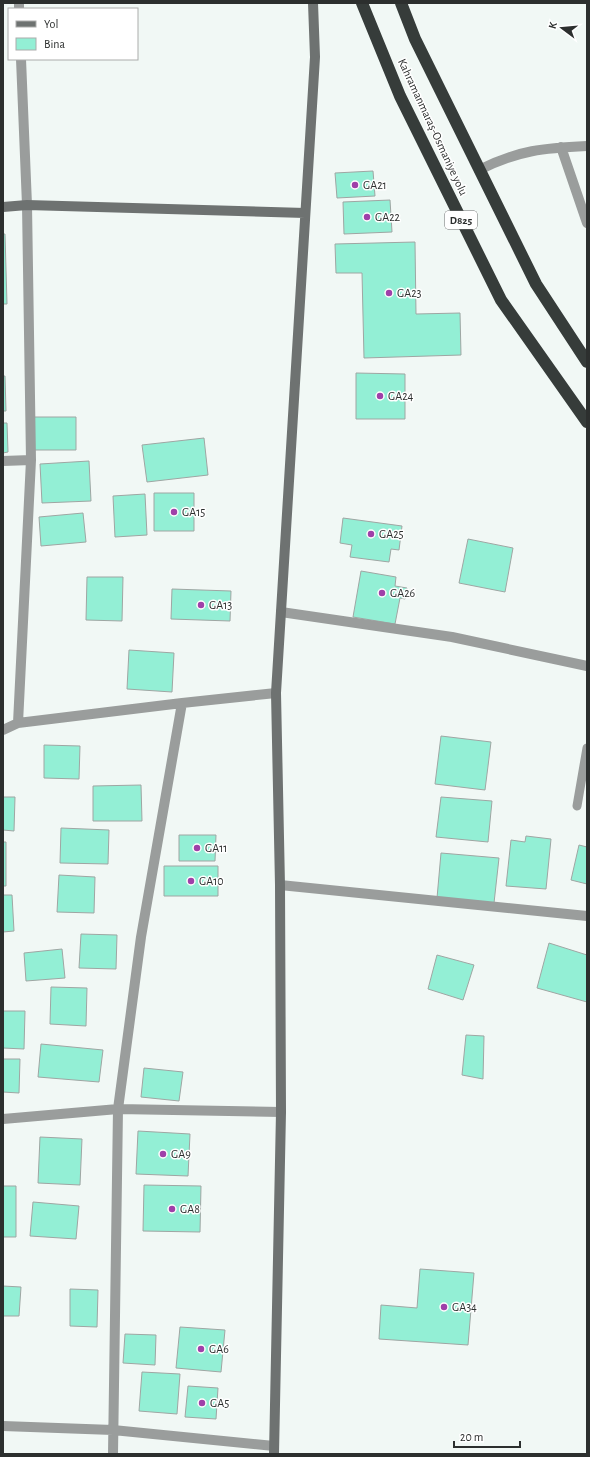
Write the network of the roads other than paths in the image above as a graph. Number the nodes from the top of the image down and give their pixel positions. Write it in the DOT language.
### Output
graph roads {
  1 [pos="313,3"];
  2 [pos="362,3"];
  3 [pos="401,3"];
  4 [pos="21,60"];
  5 [pos="587,146"];
  6 [pos="561,147"];
  7 [pos="479,170"];
  8 [pos="27,205"];
  9 [pos="3,207"];
  10 [pos="305,213"];
  11 [pos="586,219"];
  12 [pos="587,362"];
  13 [pos="587,422"];
  14 [pos="30,460"];
  15 [pos="3,461"];
  16 [pos="281,612"];
  17 [pos="587,666"];
  18 [pos="276,693"];
  19 [pos="182,703"];
  20 [pos="18,723"];
  21 [pos="3,730"];
  22 [pos="587,748"];
  23 [pos="577,806"];
  24 [pos="280,885"];
  25 [pos="587,916"];
  26 [pos="118,1110"];
  27 [pos="281,1112"];
  28 [pos="3,1119"];
  29 [pos="3,1426"];
  30 [pos="113,1430"];
  31 [pos="274,1450"];
  32 [pos="113,1454"];
  1 -- 10 [label="street"];
  2 -- 13 [label="highway, Kahramanmaraş-Osmaniye yolu / D825"];
  3 -- 7 [label="highway, Kahramanmaraş-Osmaniye yolu"];
  4 -- 8 [label="street"];
  5 -- 6 [label="street"];
  6 -- 7 [label="street"];
  6 -- 11 [label="street"];
  7 -- 12 [label="highway, Kahramanmaraş-Osmaniye yolu"];
  8 -- 9 [label="street"];
  8 -- 10 [label="street"];
  8 -- 14 [label="street"];
  10 -- 16 [label="street"];
  14 -- 15 [label="street"];
  14 -- 20 [label="street"];
  16 -- 17 [label="street"];
  16 -- 18 [label="street"];
  18 -- 19 [label="street"];
  18 -- 24 [label="street"];
  19 -- 20 [label="street"];
  19 -- 26 [label="street"];
  20 -- 21 [label="street"];
  22 -- 23 [label="lane"];
  24 -- 25 [label="street"];
  24 -- 27 [label="street"];
  26 -- 27 [label="street"];
  26 -- 28 [label="street"];
  26 -- 30 [label="street"];
  27 -- 31 [label="street"];
  29 -- 30 [label="street"];
  30 -- 31 [label="street"];
  30 -- 32 [label="street"];
}
